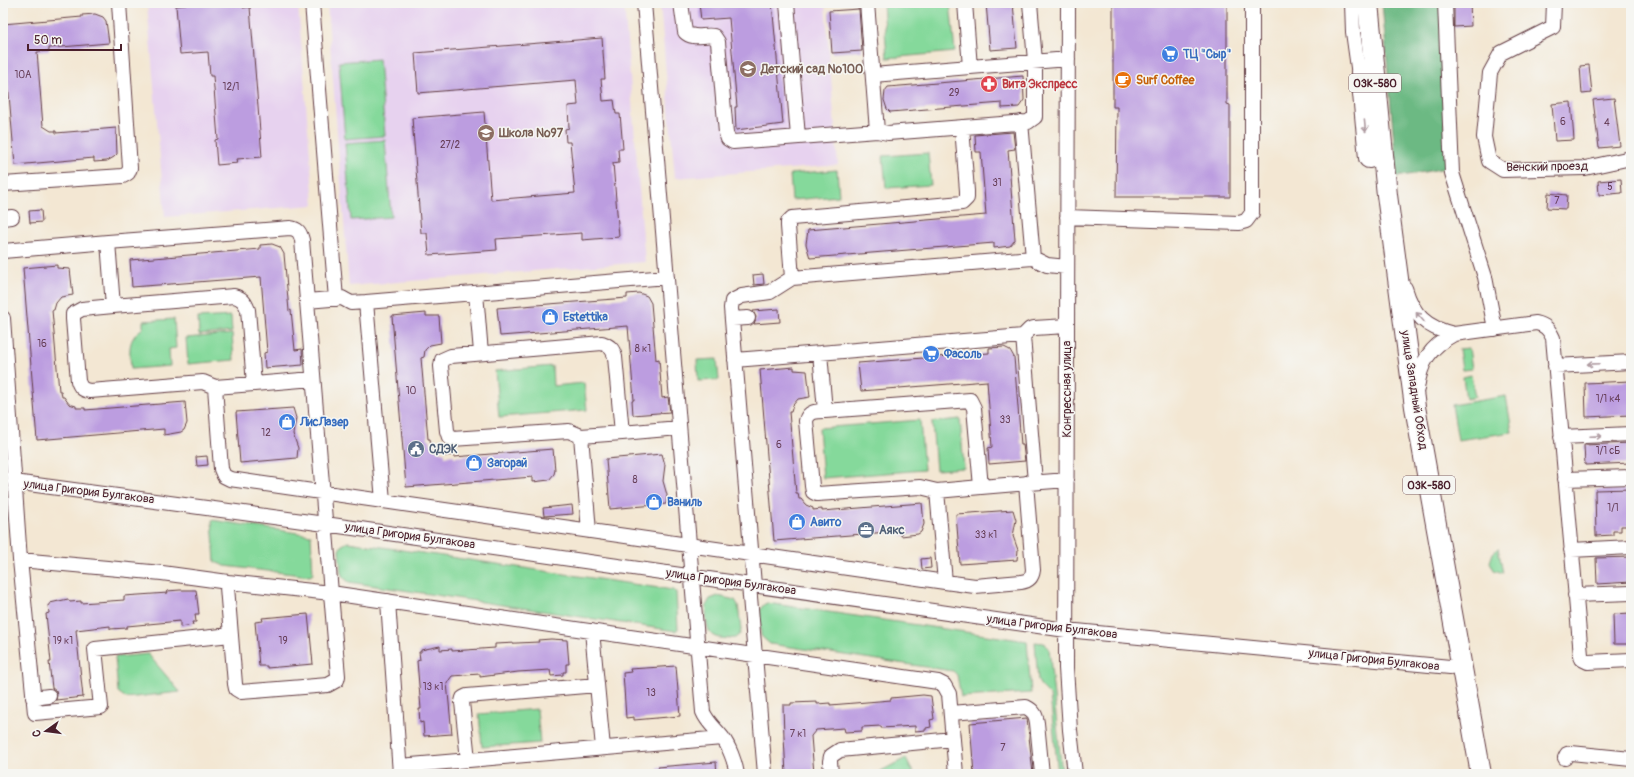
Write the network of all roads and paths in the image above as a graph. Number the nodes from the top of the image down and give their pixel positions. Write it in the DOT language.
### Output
graph roads {
  1 [pos="119,3"];
  2 [pos="312,3"];
  3 [pos="644,3"];
  4 [pos="681,3"];
  5 [pos="787,3"];
  6 [pos="867,3"];
  7 [pos="964,3"];
  8 [pos="1030,3"];
  9 [pos="1068,3"];
  10 [pos="1252,3"];
  11 [pos="1352,3"];
  12 [pos="1358,3"];
  13 [pos="1368,3"];
  14 [pos="1445,3"];
  15 [pos="1554,3"];
  16 [pos="1068,59"];
  17 [pos="1035,61"];
  18 [pos="970,67"];
  19 [pos="873,75"];
  20 [pos="1363,103"];
  21 [pos="1021,122"];
  22 [pos="962,127"];
  23 [pos="877,131"];
  24 [pos="798,137"];
  25 [pos="1631,158"];
  26 [pos="3,184"];
  27 [pos="1387,195"];
  28 [pos="1067,217"];
  29 [pos="108,242"];
  30 [pos="3,251"];
  31 [pos="1032,258"];
  32 [pos="1067,266"];
  33 [pos="667,277"];
  34 [pos="792,278"];
  35 [pos="476,293"];
  36 [pos="336,299"];
  37 [pos="307,301"];
  38 [pos="366,302"];
  39 [pos="114,306"];
  40 [pos="3,318"];
  41 [pos="748,318"];
  42 [pos="732,319"];
  43 [pos="1067,326"];
  44 [pos="1495,329"];
  45 [pos="1454,334"];
  46 [pos="1023,336"];
  47 [pos="820,353"];
  48 [pos="481,354"];
  49 [pos="735,360"];
  50 [pos="1631,362"];
  51 [pos="1555,366"];
  52 [pos="313,379"];
  53 [pos="254,384"];
  54 [pos="215,387"];
  55 [pos="1415,407"];
  56 [pos="825,411"];
  57 [pos="679,428"];
  58 [pos="622,433"];
  59 [pos="1631,434"];
  60 [pos="581,436"];
  61 [pos="1561,437"];
  62 [pos="1631,476"];
  63 [pos="1565,479"];
  64 [pos="1067,480"];
  65 [pos="14,482"];
  66 [pos="1030,483"];
  67 [pos="981,487"];
  68 [pos="937,491"];
  69 [pos="323,493"];
  70 [pos="383,501"];
  71 [pos="325,524"];
  72 [pos="589,531"];
  73 [pos="689,545"];
  74 [pos="1631,547"];
  75 [pos="1571,550"];
  76 [pos="752,554"];
  77 [pos="20,560"];
  78 [pos="692,577"];
  79 [pos="228,582"];
  80 [pos="945,582"];
  81 [pos="752,585"];
  82 [pos="331,593"];
  83 [pos="1631,593"];
  84 [pos="1575,595"];
  85 [pos="388,601"];
  86 [pos="1066,630"];
  87 [pos="592,631"];
  88 [pos="231,635"];
  89 [pos="698,647"];
  90 [pos="755,655"];
  91 [pos="1631,660"];
  92 [pos="1450,667"];
  93 [pos="597,685"];
  94 [pos="49,696"];
  95 [pos="33,698"];
  96 [pos="951,714"];
  97 [pos="722,738"];
  98 [pos="953,739"];
  99 [pos="603,748"];
  100 [pos="1565,758"];
  101 [pos="1631,759"];
  102 [pos="468,760"];
  103 [pos="400,770"];
  104 [pos="737,774"];
  105 [pos="765,774"];
  106 [pos="831,774"];
  107 [pos="956,774"];
  108 [pos="1042,774"];
  109 [pos="1076,774"];
  110 [pos="1468,774"];
  111 [pos="1481,774"];
  1 -- 26 [label="street"];
  2 -- 36 [label="street"];
  3 -- 33 [label="street"];
  4 -- 24 [label="street"];
  5 -- 24 [label="street"];
  6 -- 19 [label="street"];
  7 -- 18 [label="street"];
  8 -- 17 [label="street"];
  9 -- 16 [label="street, Конгрессная улица"];
  10 -- 28 [label="street"];
  11 -- 20 [label="street"];
  12 -- 20 [label="highway, улица Западный Обход / 03К-580"];
  13 -- 27 [label="highway, улица Западный Обход / 03К-580"];
  14 -- 44 [label="street"];
  15 -- 25 [label="street, Венский проезд"];
  16 -- 17 [label="street"];
  16 -- 28 [label="street, Конгрессная улица"];
  17 -- 18 [label="street"];
  17 -- 21 [label="street"];
  18 -- 19 [label="street"];
  19 -- 23 [label="street"];
  20 -- 92 [label="highway, улица Западный Обход / 03К-580, one-way"];
  21 -- 22 [label="street"];
  21 -- 31 [label="street"];
  22 -- 23 [label="street"];
  22 -- 34 [label="street"];
  23 -- 24 [label="street"];
  45 -- 27 [label="street, one-way"];
  27 -- 55 [label="highway, улица Западный Обход / 03К-580"];
  28 -- 32 [label="street, Конгрессная улица"];
  29 -- 30 [label="street"];
  29 -- 37 [label="street"];
  29 -- 39 [label="street"];
  31 -- 32 [label="street"];
  31 -- 34 [label="street"];
  32 -- 43 [label="street, Конгрессная улица"];
  33 -- 35 [label="street"];
  33 -- 57 [label="street"];
  34 -- 42 [label="street"];
  35 -- 38 [label="street"];
  35 -- 48 [label="street"];
  36 -- 37 [label="street"];
  36 -- 38 [label="street"];
  37 -- 52 [label="street"];
  38 -- 70 [label="street"];
  39 -- 53 [label="street"];
  39 -- 54 [label="street"];
  40 -- 65 [label="street"];
  41 -- 42 [label="street"];
  42 -- 49 [label="street"];
  43 -- 46 [label="street"];
  43 -- 64 [label="street, Конгрессная улица"];
  44 -- 45 [label="street"];
  44 -- 51 [label="street"];
  45 -- 55 [label="street"];
  46 -- 47 [label="street"];
  46 -- 66 [label="street"];
  47 -- 49 [label="street"];
  47 -- 56 [label="street"];
  48 -- 58 [label="street"];
  48 -- 60 [label="street"];
  49 -- 76 [label="street"];
  50 -- 51 [label="street, one-way"];
  51 -- 61 [label="street"];
  52 -- 53 [label="street"];
  52 -- 69 [label="street"];
  53 -- 54 [label="street"];
  54 -- 69 [label="street"];
  55 -- 111 [label="highway, улица Западный Обход / 03К-580"];
  56 -- 67 [label="street"];
  56 -- 68 [label="street"];
  57 -- 58 [label="street"];
  57 -- 73 [label="street"];
  58 -- 60 [label="street"];
  61 -- 59 [label="street, one-way"];
  60 -- 72 [label="street"];
  61 -- 63 [label="street"];
  62 -- 63 [label="street"];
  63 -- 75 [label="street"];
  64 -- 66 [label="street"];
  64 -- 86 [label="street, Конгрессная улица"];
  65 -- 71 [label="street, улица Григория Булгакова"];
  65 -- 77 [label="street"];
  66 -- 67 [label="street"];
  66 -- 80 [label="street"];
  67 -- 68 [label="street"];
  68 -- 80 [label="street"];
  69 -- 70 [label="street"];
  69 -- 71 [label="street"];
  70 -- 72 [label="street"];
  71 -- 78 [label="street, улица Григория Булгакова"];
  71 -- 82 [label="street"];
  72 -- 73 [label="street"];
  73 -- 76 [label="street"];
  73 -- 78 [label="street"];
  74 -- 75 [label="street"];
  75 -- 84 [label="street"];
  76 -- 80 [label="street"];
  76 -- 81 [label="street"];
  77 -- 79 [label="street"];
  77 -- 95 [label="street"];
  78 -- 81 [label="street, улица Григория Булгакова"];
  78 -- 89 [label="street"];
  79 -- 82 [label="street"];
  79 -- 88 [label="street"];
  81 -- 86 [label="street, улица Григория Булгакова"];
  81 -- 90 [label="street"];
  82 -- 85 [label="street"];
  82 -- 88 [label="street"];
  83 -- 84 [label="street"];
  84 -- 91 [label="street"];
  85 -- 87 [label="street"];
  85 -- 103 [label="street"];
  86 -- 92 [label="street, улица Григория Булгакова"];
  86 -- 109 [label="street, Конгрессная улица"];
  87 -- 89 [label="street"];
  87 -- 93 [label="street"];
  88 -- 95 [label="street"];
  89 -- 90 [label="street"];
  89 -- 97 [label="street"];
  90 -- 96 [label="street"];
  90 -- 105 [label="street"];
  92 -- 110 [label="highway, улица Западный Обход / 03К-580"];
  93 -- 99 [label="street"];
  93 -- 102 [label="street"];
  94 -- 95 [label="street"];
  96 -- 98 [label="street"];
  96 -- 108 [label="street"];
  97 -- 99 [label="street"];
  97 -- 104 [label="street"];
  98 -- 106 [label="street"];
  98 -- 107 [label="street"];
  99 -- 102 [label="street"];
  100 -- 101 [label="street"];
  102 -- 103 [label="street"];
}
